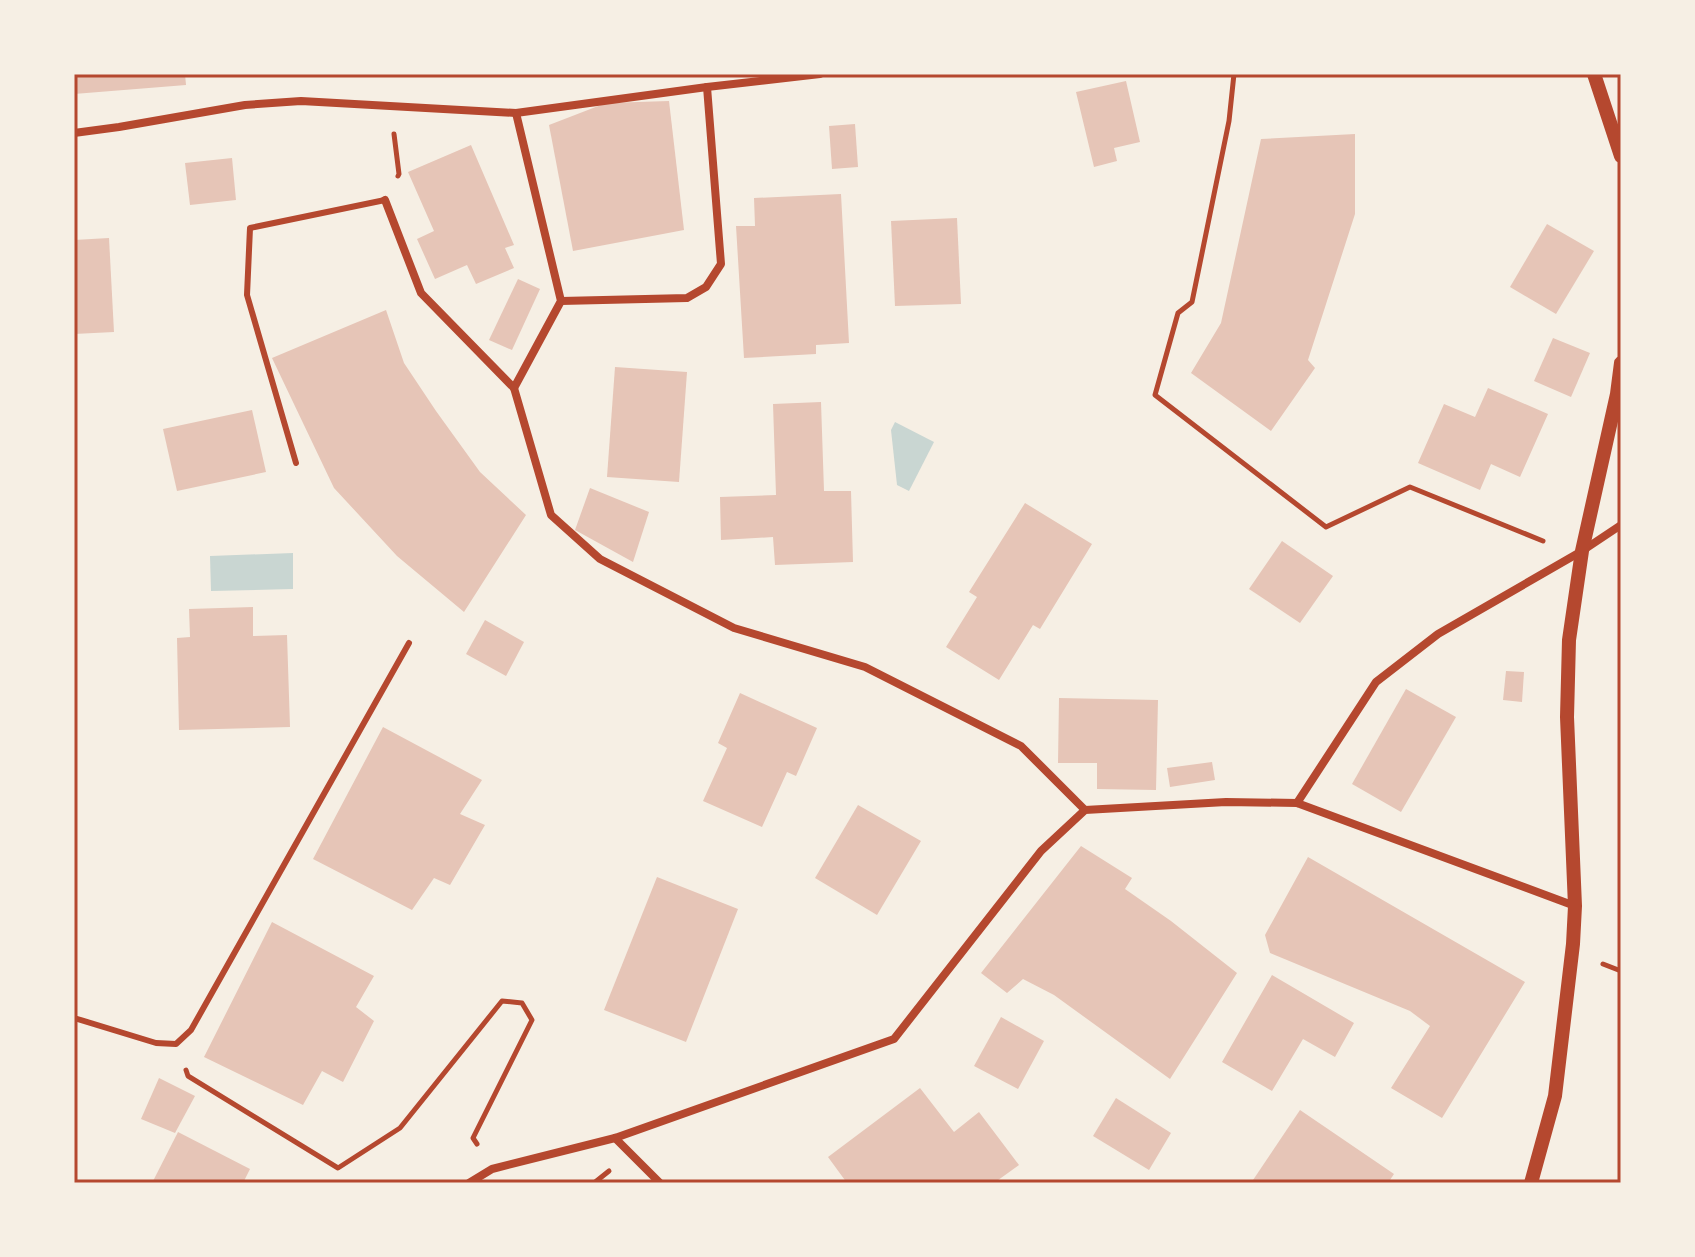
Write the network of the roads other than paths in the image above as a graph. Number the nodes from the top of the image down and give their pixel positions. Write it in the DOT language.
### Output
graph roads {
  1 [pos="820,74"];
  2 [pos="1594,74"];
  3 [pos="707,87"];
  4 [pos="516,113"];
  5 [pos="74,133"];
  6 [pos="1621,156"];
  7 [pos="385,200"];
  8 [pos="561,301"];
  9 [pos="1621,363"];
  10 [pos="514,388"];
  11 [pos="296,463"];
  12 [pos="1621,525"];
  13 [pos="1582,551"];
  14 [pos="409,643"];
  15 [pos="1297,803"];
  16 [pos="1085,810"];
  17 [pos="1575,906"];
  18 [pos="74,1018"];
  19 [pos="615,1138"];
  20 [pos="469,1183"];
  21 [pos="660,1183"];
  22 [pos="1531,1183"];
  1 -- 3 [label="street"];
  2 -- 6 [label="street"];
  3 -- 4 [label="street"];
  3 -- 8 [label="street"];
  4 -- 5 [label="street"];
  4 -- 8 [label="street"];
  7 -- 10 [label="street"];
  7 -- 11 [label="lane"];
  8 -- 10 [label="street"];
  9 -- 13 [label="street"];
  10 -- 16 [label="street"];
  12 -- 13 [label="street"];
  13 -- 15 [label="street"];
  13 -- 17 [label="street"];
  14 -- 18 [label="lane"];
  15 -- 16 [label="street"];
  15 -- 17 [label="street"];
  16 -- 19 [label="street"];
  17 -- 22 [label="street"];
  19 -- 20 [label="street"];
  19 -- 21 [label="street"];
}
